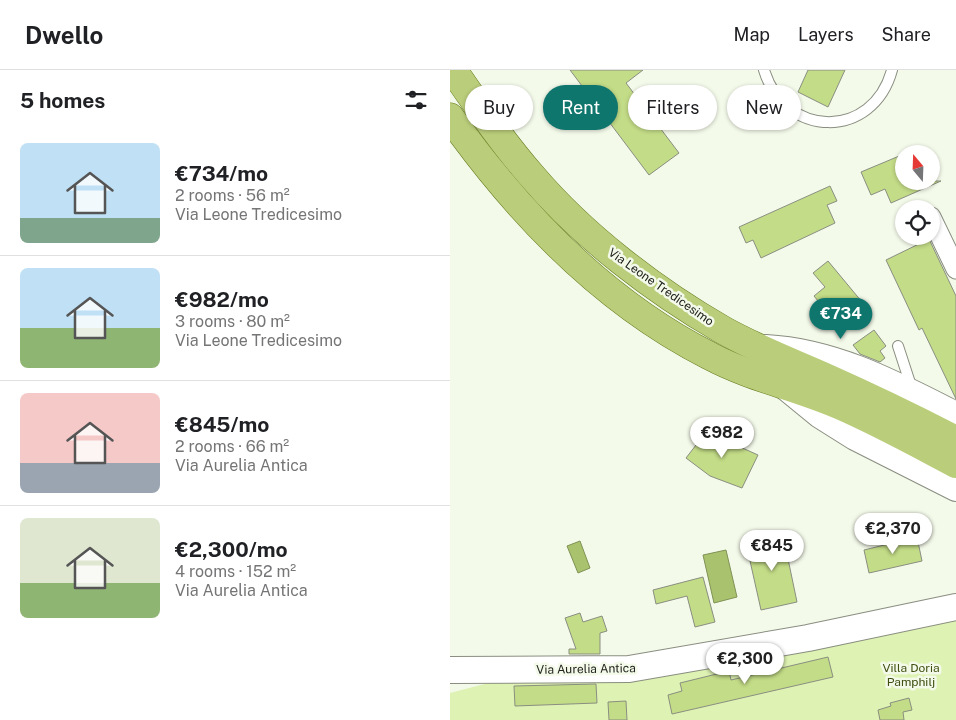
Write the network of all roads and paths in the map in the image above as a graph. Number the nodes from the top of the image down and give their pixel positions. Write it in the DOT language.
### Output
graph roads {
  1 [pos="453,70"];
  2 [pos="764,70"];
  3 [pos="892,70"];
  4 [pos="450,117"];
  5 [pos="940,236"];
  6 [pos="956,269"];
  7 [pos="754,346"];
  8 [pos="898,346"];
  9 [pos="784,386"];
  10 [pos="913,392"];
  11 [pos="956,414"];
  12 [pos="956,440"];
  13 [pos="956,464"];
  14 [pos="956,488"];
  15 [pos="956,607"];
  16 [pos="450,670"];
  1 -- 7 [label="main road, Via Leone Tredicesimo"];
  2 -- 3 [label="lane"];
  4 -- 9 [label="main road"];
  5 -- 6 [label="street"];
  7 -- 10 [label="street"];
  7 -- 12 [label="main road, Via Leone Tredicesimo"];
  8 -- 10 [label="lane"];
  9 -- 13 [label="main road"];
  9 -- 14 [label="main road"];
  10 -- 11 [label="street"];
  15 -- 16 [label="main road, Via Aurelia Antica"];
}
